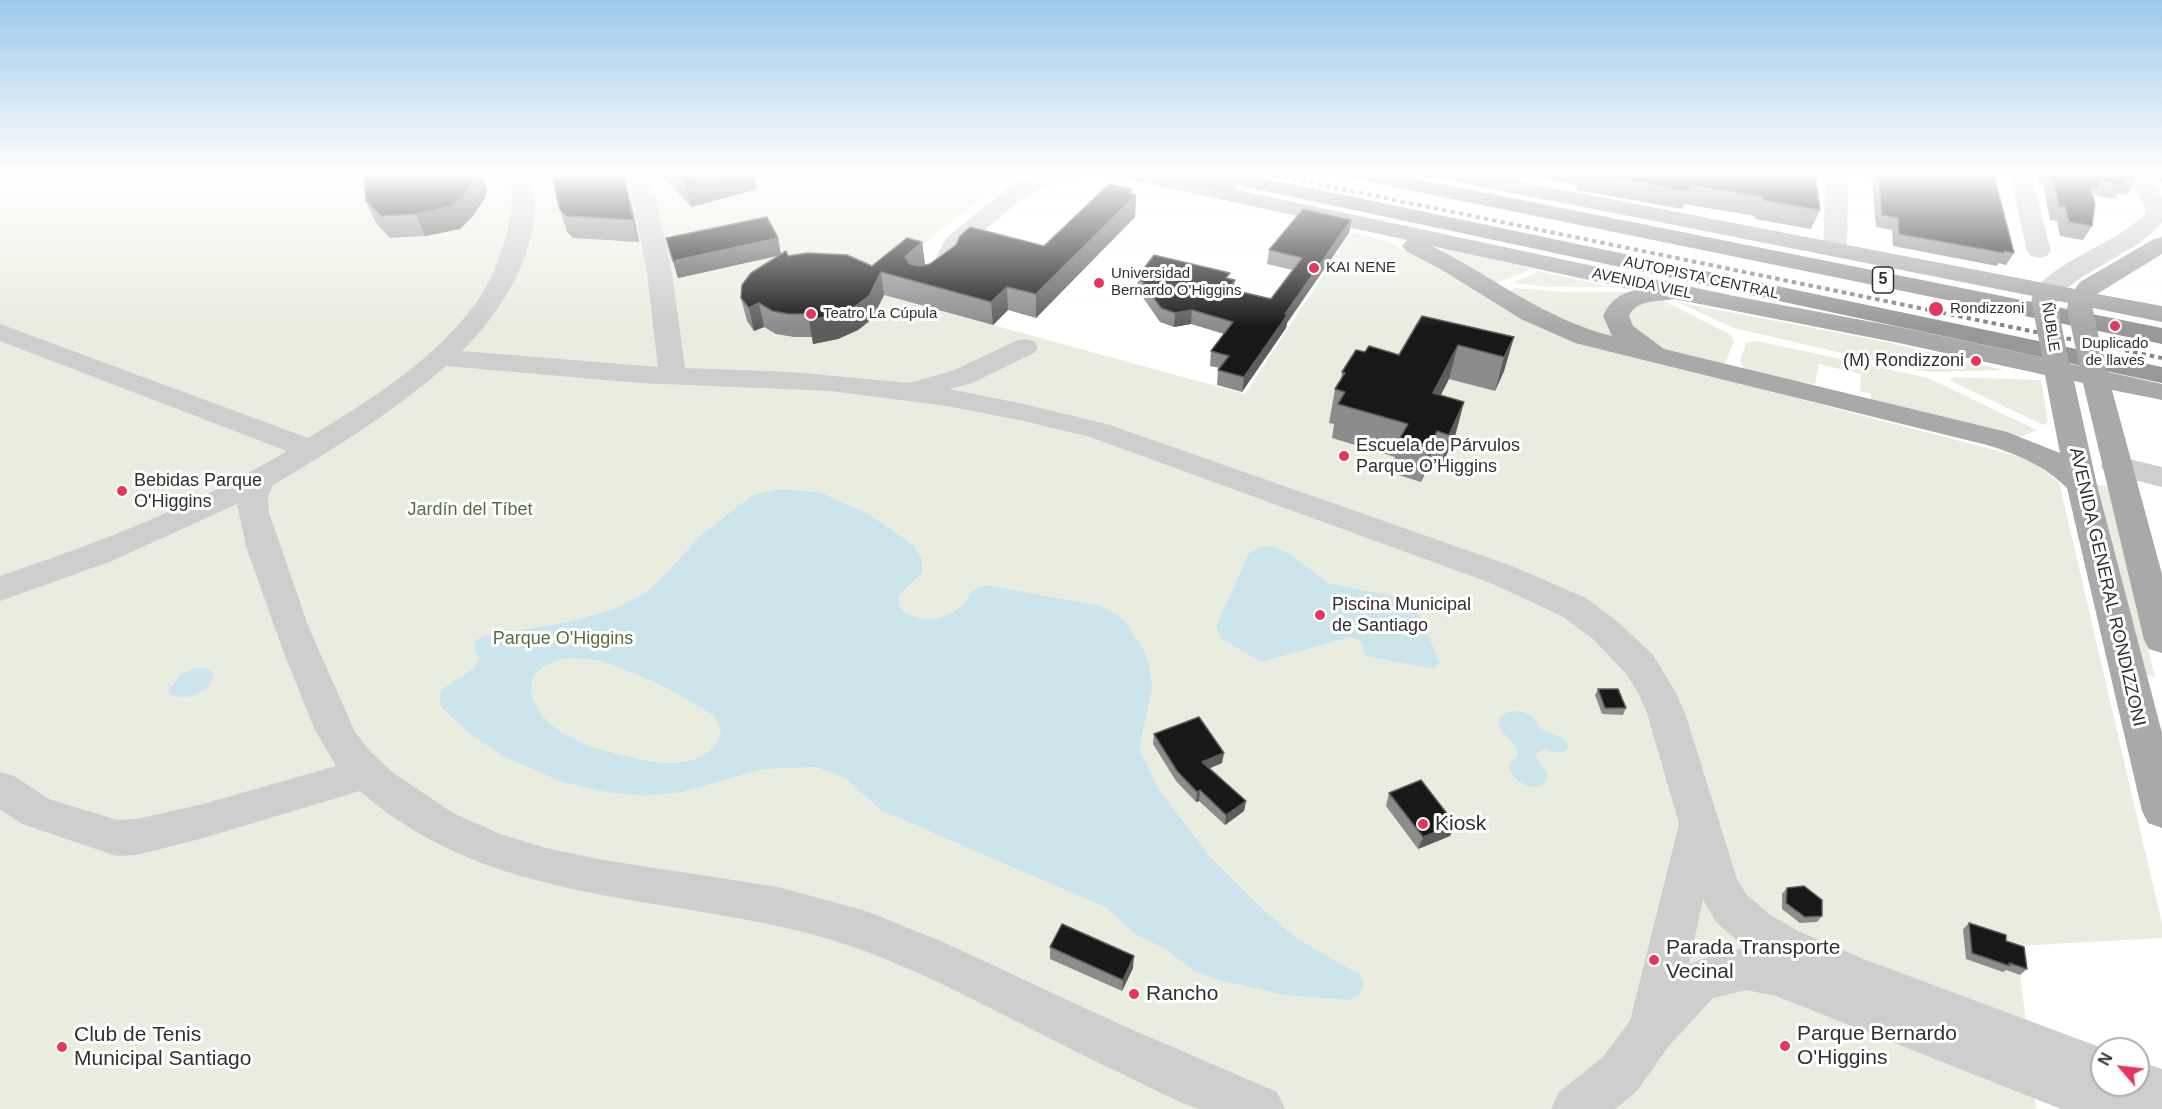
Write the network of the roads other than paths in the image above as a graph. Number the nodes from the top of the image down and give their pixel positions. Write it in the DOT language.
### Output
graph roads {
  1 [pos="521,224"];
  2 [pos="651,224"];
  3 [pos="977,224"];
  4 [pos="1363,224"];
  5 [pos="1448,224"];
  6 [pos="1606,224"];
  7 [pos="1715,224"];
  8 [pos="1835,224"];
  9 [pos="2032,224"];
  10 [pos="2147,224"];
  11 [pos="1369,225"];
  12 [pos="2162,244"];
  13 [pos="1835,250"];
  14 [pos="2039,251"];
  15 [pos="2116,272"];
  16 [pos="922,280"];
  17 [pos="1681,292"];
  18 [pos="2045,296"];
  19 [pos="2081,304"];
  20 [pos="2162,314"];
  21 [pos="0,332"];
  22 [pos="2162,336"];
  23 [pos="1025,347"];
  24 [pos="439,357"];
  25 [pos="1672,359"];
  26 [pos="2056,366"];
  27 [pos="2094,374"];
  28 [pos="2162,375"];
  29 [pos="672,376"];
  30 [pos="897,391"];
  31 [pos="2162,392"];
  32 [pos="2070,430"];
  33 [pos="1997,438"];
  34 [pos="312,450"];
  35 [pos="2116,466"];
  36 [pos="2162,477"];
  37 [pos="259,480"];
  38 [pos="2082,485"];
  39 [pos="0,589"];
  40 [pos="2162,640"];
  41 [pos="2149,711"];
  42 [pos="366,773"];
  43 [pos="0,788"];
  44 [pos="2162,811"];
  45 [pos="1700,823"];
  46 [pos="1651,1031"];
  47 [pos="2090,1067"];
  48 [pos="1260,1109"];
  49 [pos="1576,1109"];
  50 [pos="2124,1109"];
  1 -- 24 [label="street"];
  2 -- 29 [label="street"];
  3 -- 16 [label="street"];
  4 -- 11 [label="main road, AVENIDA VIEL"];
  5 -- 28 [label="highway, AUTOPISTA CENTRAL / 5"];
  6 -- 22 [label="highway, AUTOPISTA CENTRAL / 5"];
  7 -- 13 [label="main road"];
  8 -- 13 [label="street"];
  9 -- 14 [label="street"];
  10 -- 18 [label="street, ÑUBLE"];
  11 -- 17 [label="main road, AVENIDA VIEL"];
  11 -- 25 [label="main road"];
  12 -- 15 [label="main road, ÑUBLE"];
  13 -- 18 [label="main road"];
  15 -- 19 [label="main road, ÑUBLE"];
  15 -- 20 [label="main road"];
  17 -- 25 [label="main road"];
  17 -- 26 [label="main road, AVENIDA VIEL"];
  18 -- 19 [label="main road"];
  18 -- 26 [label="main road, ÑUBLE, bridge"];
  19 -- 20 [label="main road"];
  19 -- 27 [label="main road, ÑUBLE, bridge"];
  21 -- 34 [label="street"];
  23 -- 30 [label="street"];
  24 -- 29 [label="street"];
  24 -- 34 [label="street"];
  25 -- 33 [label="main road"];
  26 -- 27 [label="main road, AVENIDA VIEL"];
  26 -- 32 [label="main road, AVENIDA GENERAL RONDIZZONI"];
  27 -- 31 [label="main road, AVENIDA VIEL"];
  27 -- 35 [label="main road, AVENIDA GENERAL RONDIZZONI"];
  29 -- 30 [label="street"];
  30 -- 45 [label="street"];
  32 -- 33 [label="main road"];
  32 -- 38 [label="main road, AVENIDA GENERAL RONDIZZONI"];
  33 -- 38 [label="main road"];
  34 -- 37 [label="street"];
  35 -- 36 [label="street"];
  35 -- 40 [label="main road, AVENIDA GENERAL RONDIZZONI"];
  37 -- 39 [label="street"];
  37 -- 42 [label="street"];
  38 -- 41 [label="main road, AVENIDA GENERAL RONDIZZONI"];
  41 -- 44 [label="main road, AVENIDA GENERAL RONDIZZONI"];
  42 -- 43 [label="street"];
  42 -- 48 [label="street"];
  45 -- 46 [label="street"];
  45 -- 47 [label="street"];
  46 -- 49 [label="street"];
  46 -- 50 [label="street"];
}
